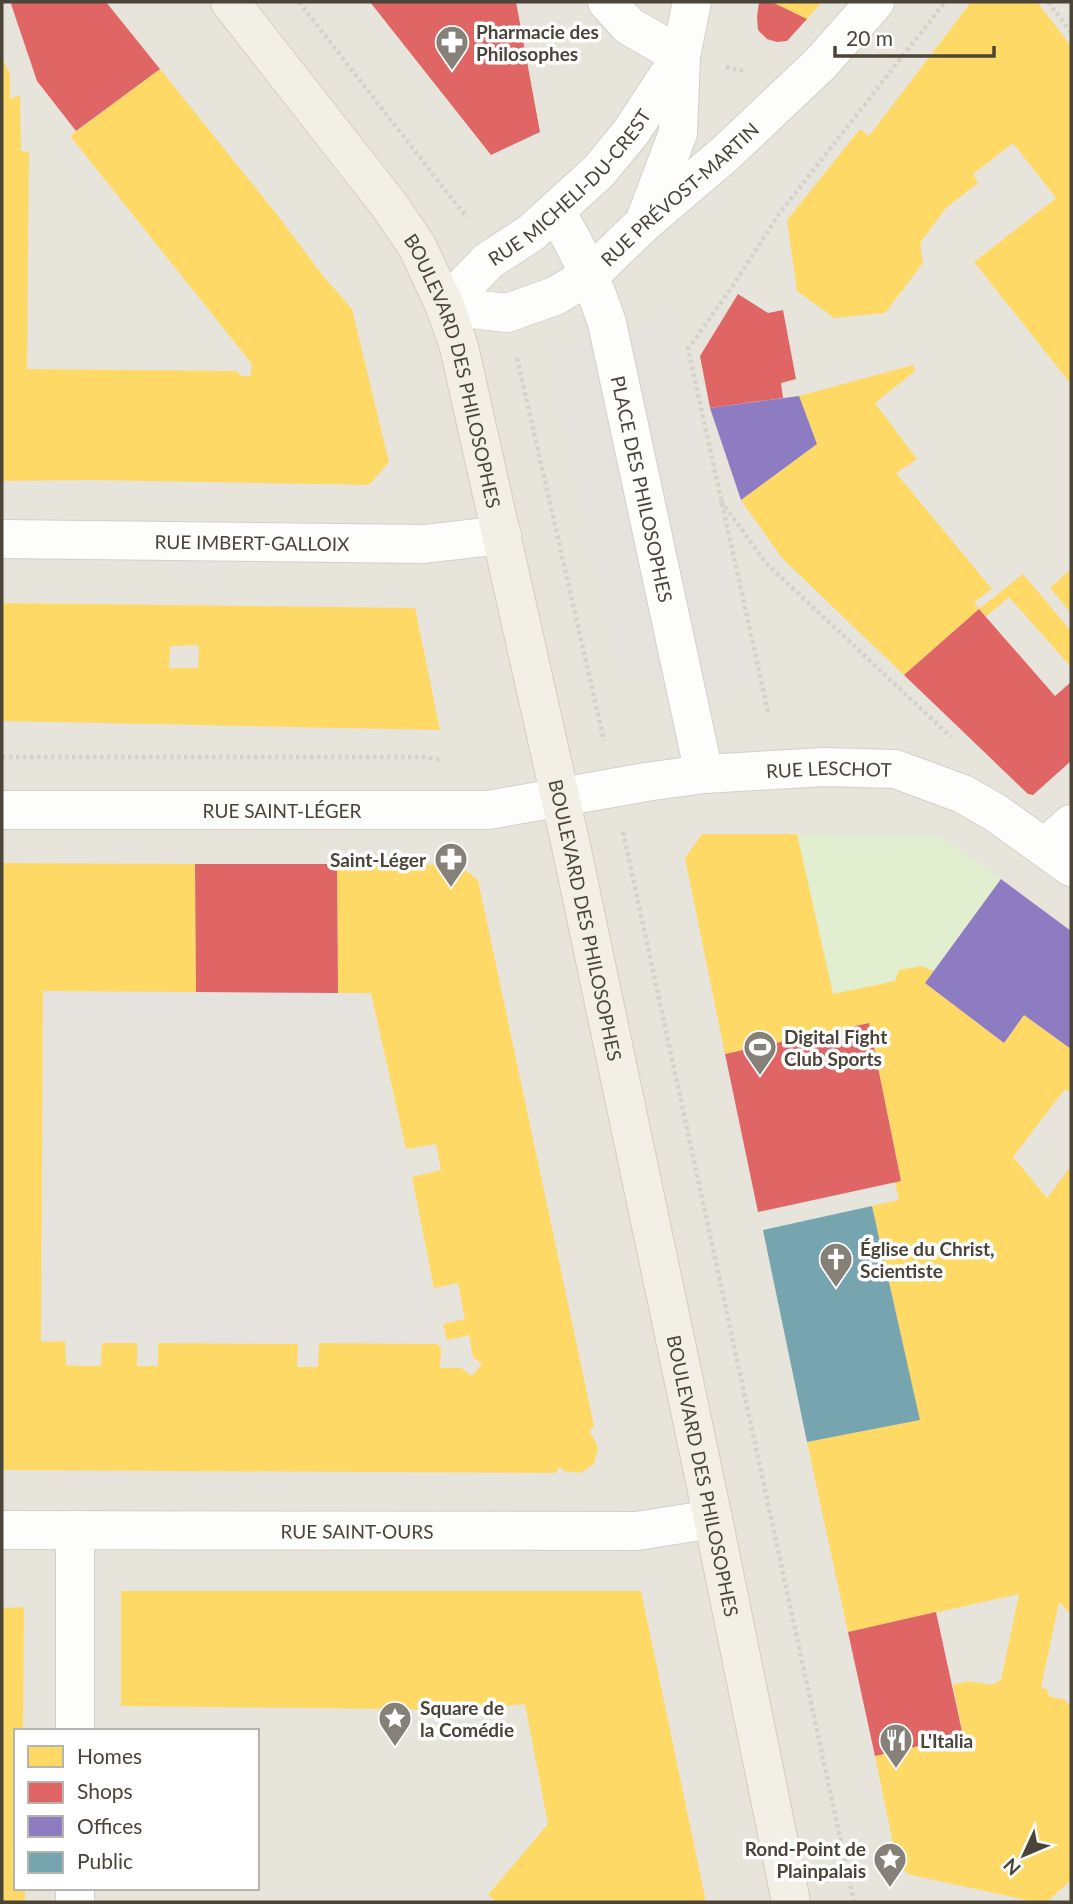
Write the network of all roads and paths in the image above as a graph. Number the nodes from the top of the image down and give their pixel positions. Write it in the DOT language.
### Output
graph roads {
  1 [pos="230,2"];
  2 [pos="607,2"];
  3 [pos="692,2"];
  4 [pos="875,2"];
  5 [pos="945,2"];
  6 [pos="1048,2"];
  7 [pos="1071,32"];
  8 [pos="681,57"];
  9 [pos="556,212"];
  10 [pos="644,223"];
  11 [pos="590,275"];
  12 [pos="445,306"];
  13 [pos="719,498"];
  14 [pos="502,535"];
  15 [pos="2,539"];
  16 [pos="768,712"];
  17 [pos="954,740"];
  18 [pos="2,757"];
  19 [pos="445,760"];
  20 [pos="704,774"];
  21 [pos="613,787"];
  22 [pos="561,796"];
  23 [pos="2,810"];
  24 [pos="1062,846"];
  25 [pos="713,1518"];
  26 [pos="2,1530"];
  27 [pos="75,1530"];
  28 [pos="75,1729"];
  29 [pos="791,1902"];
  30 [pos="854,1902"];
  1 -- 12 [label="main road, BOULEVARD DES PHILOSOPHES"];
  2 -- 8 [label="street"];
  3 -- 8 [label="street, RUE MICHELI-DU-CREST"];
  4 -- 10 [label="street, RUE PRÉVOST-MARTIN"];
  5 -- 13 [label="path"];
  6 -- 7 [label="path"];
  8 -- 9 [label="street, RUE MICHELI-DU-CREST"];
  8 -- 10 [label="street, RUE MICHELI-DU-CREST"];
  9 -- 11 [label="street, PLACE DES PHILOSOPHES"];
  9 -- 12 [label="street, RUE MICHELI-DU-CREST"];
  10 -- 11 [label="street, RUE PRÉVOST-MARTIN"];
  11 -- 12 [label="street, RUE PRÉVOST-MARTIN"];
  11 -- 20 [label="street, PLACE DES PHILOSOPHES"];
  12 -- 14 [label="main road, BOULEVARD DES PHILOSOPHES"];
  13 -- 16 [label="path"];
  13 -- 17 [label="path"];
  14 -- 15 [label="street, RUE IMBERT-GALLOIX"];
  14 -- 22 [label="main road, BOULEVARD DES PHILOSOPHES"];
  18 -- 19 [label="path"];
  20 -- 21 [label="street, RUE LESCHOT"];
  20 -- 24 [label="street, RUE LESCHOT"];
  21 -- 22 [label="street, RUE LESCHOT"];
  21 -- 30 [label="path"];
  22 -- 23 [label="street, RUE SAINT-LÉGER"];
  22 -- 25 [label="main road, BOULEVARD DES PHILOSOPHES"];
  25 -- 27 [label="street, RUE SAINT-OURS"];
  25 -- 29 [label="main road, BOULEVARD DES PHILOSOPHES"];
  26 -- 27 [label="street, RUE SAINT-OURS"];
  27 -- 28 [label="street"];
}
